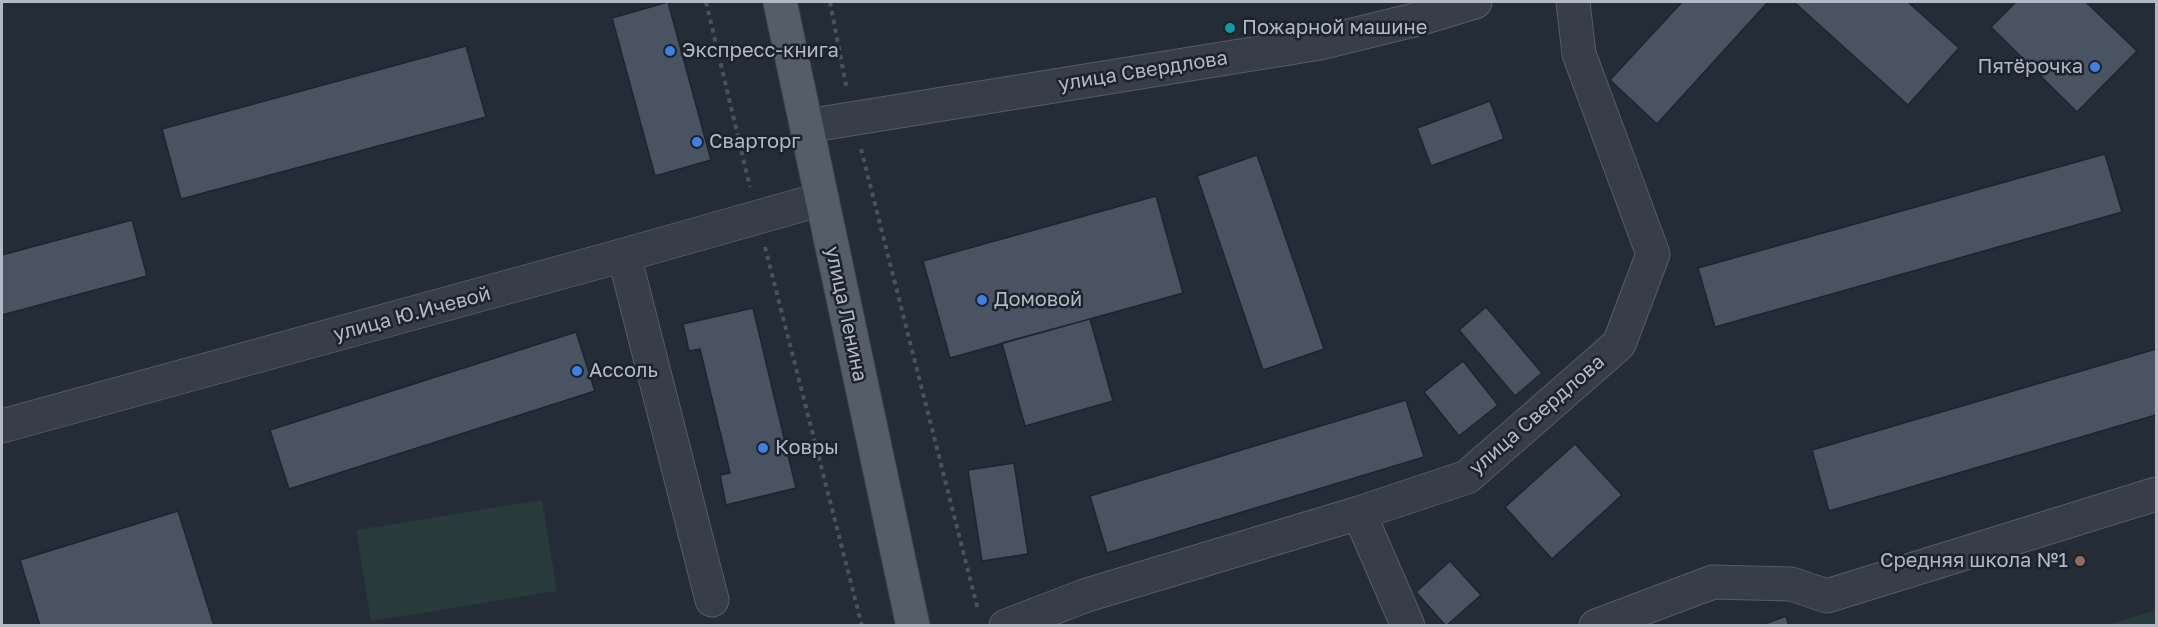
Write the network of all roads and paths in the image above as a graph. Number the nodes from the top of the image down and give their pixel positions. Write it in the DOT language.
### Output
graph roads {
  1 [pos="706,2"];
  2 [pos="780,2"];
  3 [pos="830,2"];
  4 [pos="1475,2"];
  5 [pos="1573,2"];
  6 [pos="852,117"];
  7 [pos="807,126"];
  8 [pos="822,199"];
  9 [pos="759,218"];
  10 [pos="624,255"];
  11 [pos="2,426"];
  12 [pos="2157,494"];
  13 [pos="1359,513"];
  14 [pos="712,600"];
  15 [pos="992,620"];
  16 [pos="862,626"];
  17 [pos="913,626"];
  18 [pos="1408,626"];
  19 [pos="1596,626"];
  1 -- 9 [label="path"];
  2 -- 7 [label="main road, улица Ленина"];
  3 -- 6 [label="path"];
  4 -- 6 [label="street, улица Свердлова"];
  5 -- 13 [label="street, улица Свердлова"];
  6 -- 7 [label="street, улица Свердлова"];
  6 -- 15 [label="path"];
  7 -- 8 [label="main road, улица Ленина"];
  8 -- 9 [label="street, улица Ю.Ичевой"];
  8 -- 17 [label="main road, улица Ленина"];
  9 -- 10 [label="street, улица Ю.Ичевой"];
  9 -- 16 [label="path"];
  10 -- 11 [label="street, улица Ю.Ичевой"];
  10 -- 14 [label="street"];
  12 -- 19 [label="street"];
  13 -- 15 [label="street, улица Свердлова"];
  13 -- 18 [label="street"];
}
